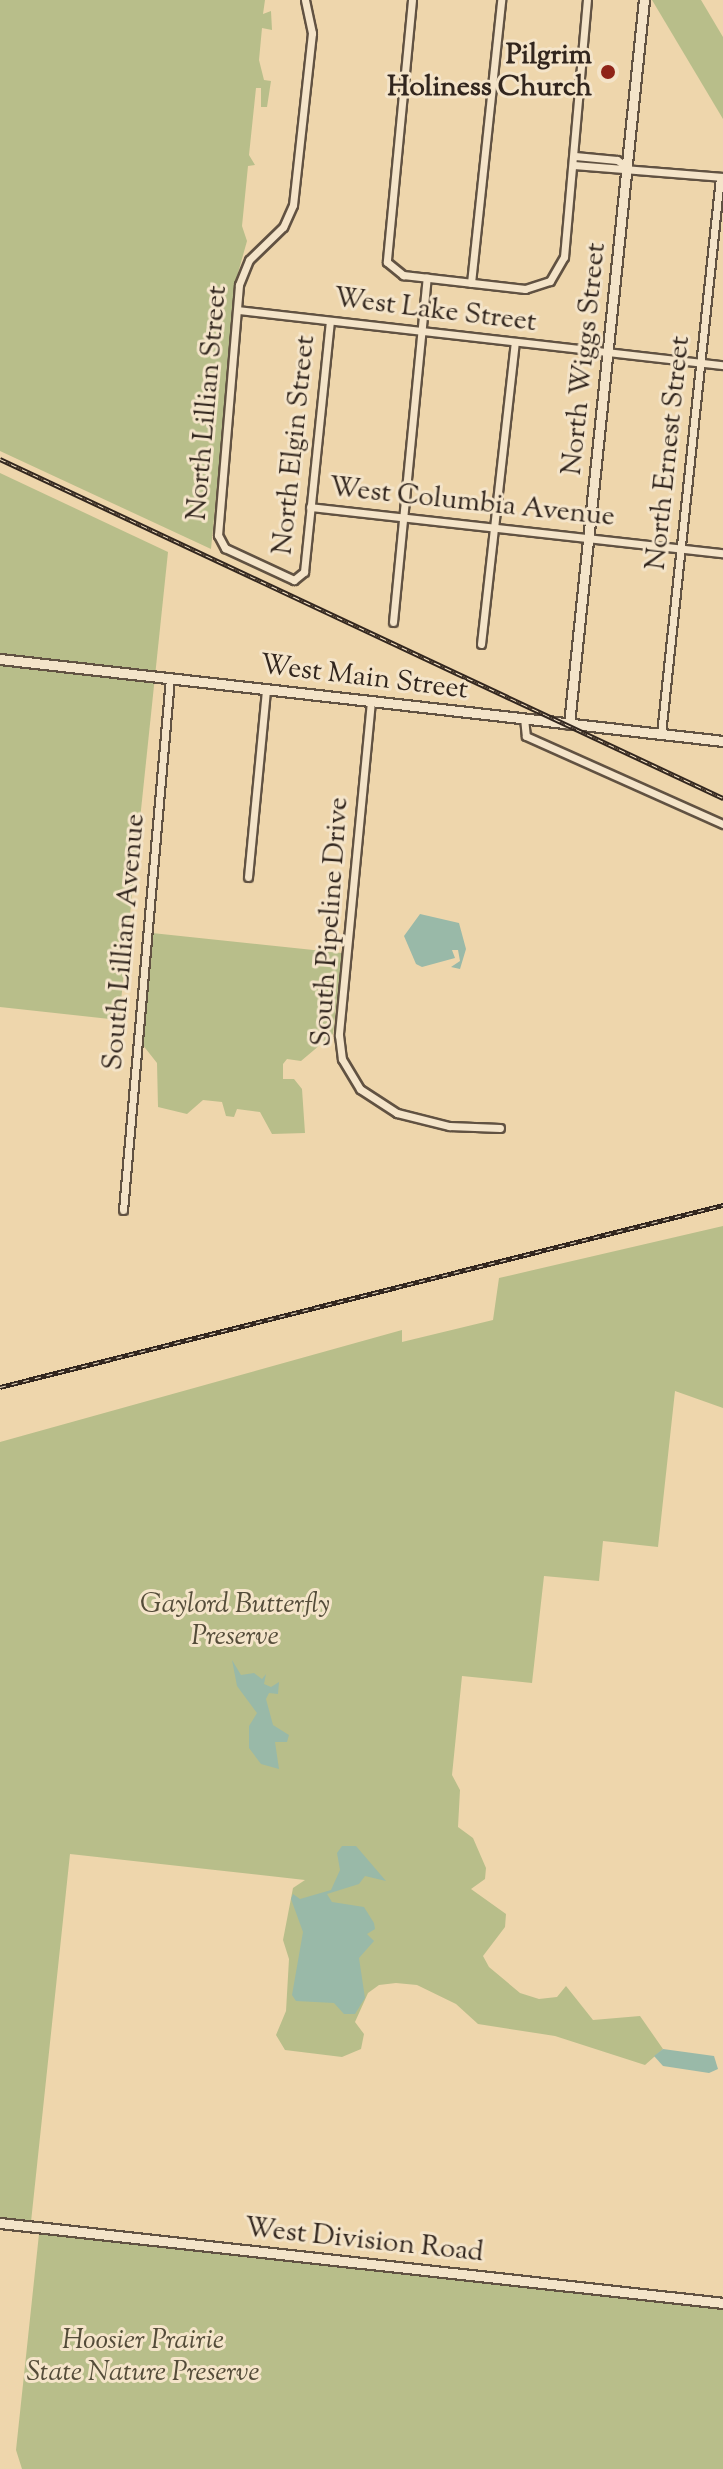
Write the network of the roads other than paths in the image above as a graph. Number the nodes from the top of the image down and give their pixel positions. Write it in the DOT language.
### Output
graph roads {
  1 [pos="305,0"];
  2 [pos="412,0"];
  3 [pos="501,0"];
  4 [pos="587,0"];
  5 [pos="644,0"];
  6 [pos="575,156"];
  7 [pos="574,165"];
  8 [pos="627,167"];
  9 [pos="722,177"];
  10 [pos="427,278"];
  11 [pos="471,283"];
  12 [pos="238,310"];
  13 [pos="330,321"];
  14 [pos="422,332"];
  15 [pos="515,342"];
  16 [pos="608,353"];
  17 [pos="700,363"];
  18 [pos="723,365"];
  19 [pos="310,507"];
  20 [pos="402,517"];
  21 [pos="495,528"];
  22 [pos="588,538"];
  23 [pos="220,543"];
  24 [pos="681,548"];
  25 [pos="723,553"];
  26 [pos="393,622"];
  27 [pos="481,644"];
  28 [pos="0,659"];
  29 [pos="170,678"];
  30 [pos="266,689"];
  31 [pos="371,701"];
  32 [pos="524,718"];
  33 [pos="569,724"];
  34 [pos="661,734"];
  35 [pos="723,741"];
  36 [pos="723,824"];
  37 [pos="248,877"];
  38 [pos="500,1128"];
  39 [pos="123,1210"];
  40 [pos="0,2223"];
  41 [pos="723,2303"];
  1 -- 12 [label="street, North Lillian Street"];
  2 -- 10 [label="street"];
  3 -- 11 [label="street"];
  4 -- 6 [label="street"];
  5 -- 8 [label="street, North Wiggs Street"];
  6 -- 7 [label="street"];
  6 -- 8 [label="street"];
  7 -- 8 [label="street"];
  7 -- 11 [label="street"];
  8 -- 9 [label="street"];
  8 -- 16 [label="street, North Wiggs Street"];
  9 -- 17 [label="street, North Ernest Street"];
  10 -- 11 [label="street"];
  10 -- 14 [label="street"];
  12 -- 13 [label="street, West Lake Street"];
  12 -- 23 [label="street, North Lillian Street"];
  13 -- 14 [label="street, West Lake Street"];
  13 -- 19 [label="street, North Elgin Street"];
  14 -- 15 [label="street, West Lake Street"];
  14 -- 20 [label="street"];
  15 -- 16 [label="street, West Lake Street"];
  15 -- 21 [label="street"];
  16 -- 17 [label="street, West Lake Street"];
  16 -- 22 [label="street, North Wiggs Street"];
  17 -- 18 [label="street, West Lake Street"];
  17 -- 24 [label="street, North Ernest Street"];
  19 -- 20 [label="street, West Columbia Avenue"];
  19 -- 23 [label="street, North Elgin Street"];
  20 -- 21 [label="street, West Columbia Avenue"];
  20 -- 26 [label="street"];
  21 -- 22 [label="street, West Columbia Avenue"];
  21 -- 27 [label="street"];
  22 -- 24 [label="street, West Columbia Avenue"];
  22 -- 33 [label="street, North Wiggs Street"];
  24 -- 25 [label="street, West Columbia Avenue"];
  24 -- 34 [label="street, North Ernest Street"];
  28 -- 29 [label="street, West Main Street"];
  29 -- 30 [label="street, West Main Street"];
  29 -- 39 [label="street, South Lillian Avenue"];
  30 -- 31 [label="street, West Main Street"];
  30 -- 37 [label="street"];
  31 -- 32 [label="street, West Main Street"];
  31 -- 38 [label="street, South Pipeline Drive"];
  32 -- 33 [label="street, West Main Street"];
  32 -- 36 [label="street"];
  33 -- 34 [label="street, West Main Street"];
  34 -- 35 [label="street, West Main Street"];
  40 -- 41 [label="street, West Division Road"];
}
